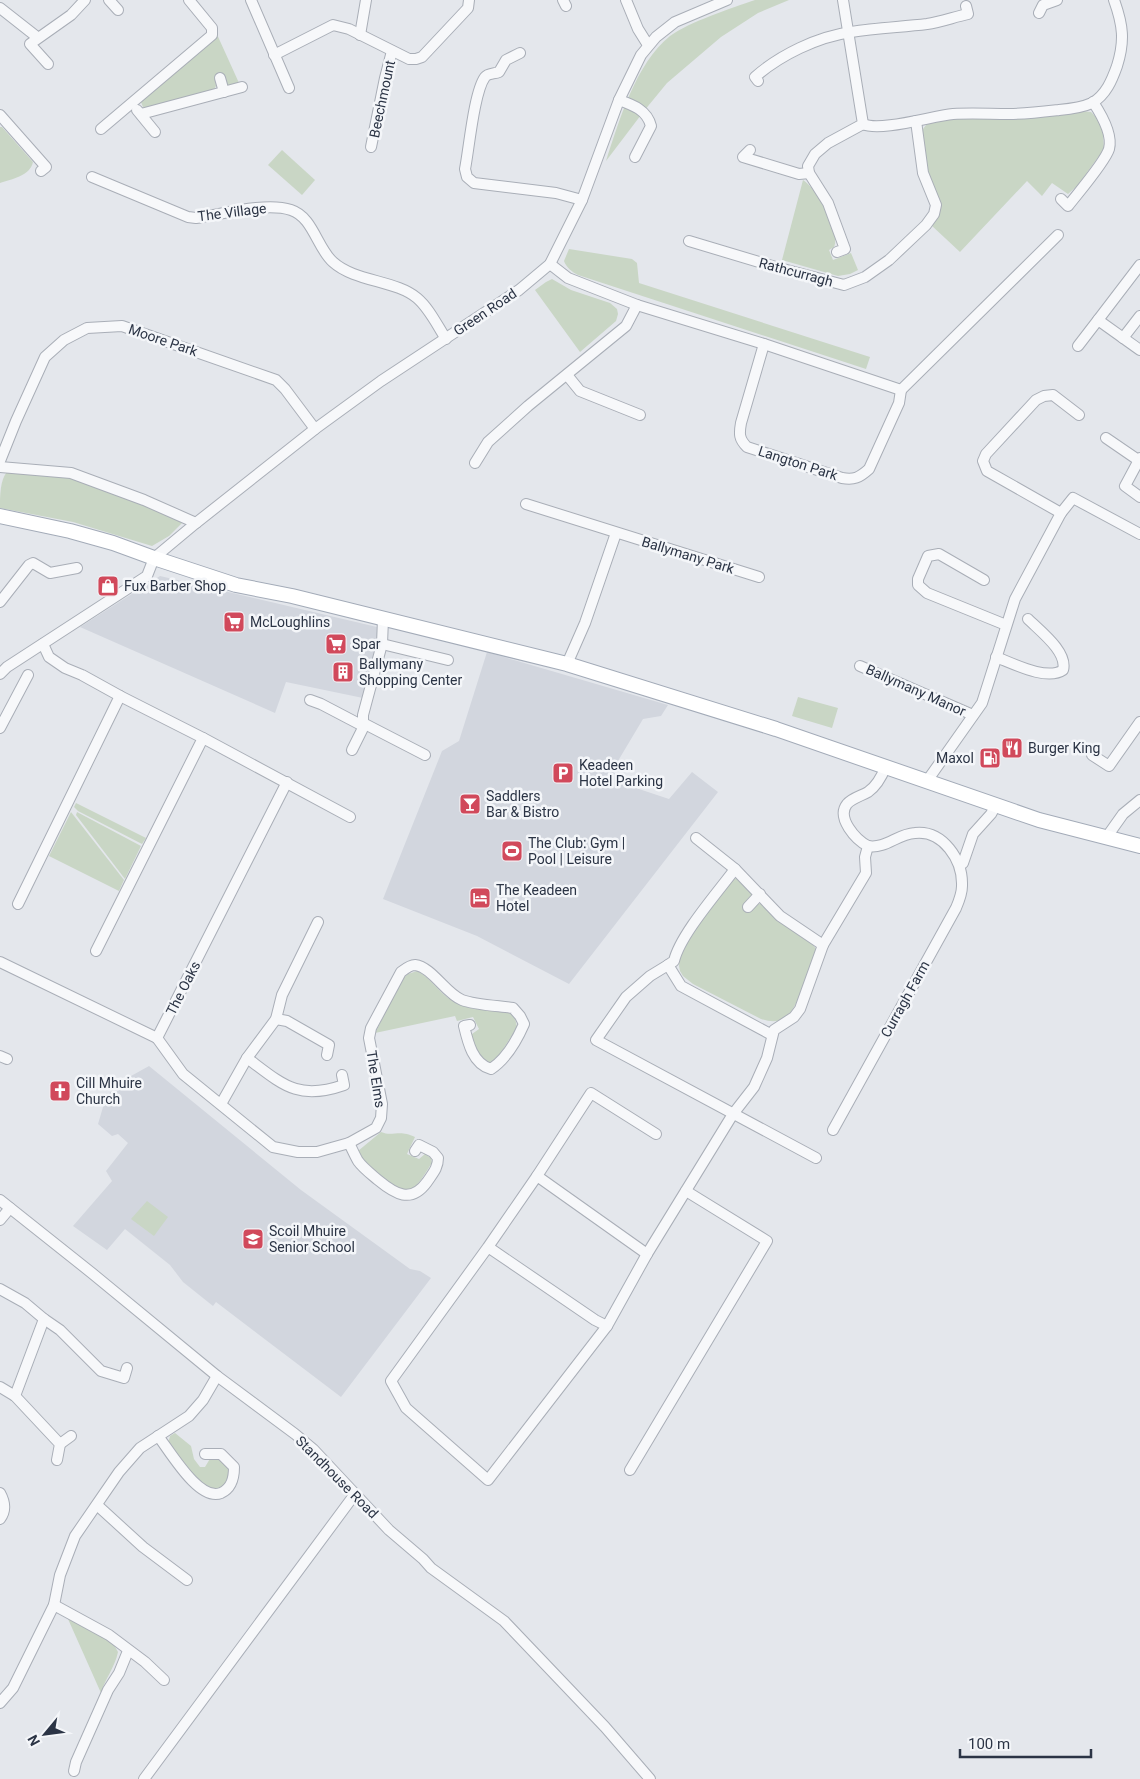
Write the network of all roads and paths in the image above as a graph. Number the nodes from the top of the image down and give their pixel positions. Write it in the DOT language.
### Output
graph roads {
  1 [pos="85,0"];
  2 [pos="109,0"];
  3 [pos="188,0"];
  4 [pos="250,0"];
  5 [pos="366,0"];
  6 [pos="469,0"];
  7 [pos="626,0"];
  8 [pos="727,0"];
  9 [pos="842,0"];
  10 [pos="1057,0"];
  11 [pos="1114,0"];
  12 [pos="0,8"];
  13 [pos="118,10"];
  14 [pos="968,13"];
  15 [pos="1039,13"];
  16 [pos="849,32"];
  17 [pos="360,35"];
  18 [pos="37,37"];
  19 [pos="648,45"];
  20 [pos="392,51"];
  21 [pos="520,53"];
  22 [pos="274,55"];
  23 [pos="48,64"];
  24 [pos="220,78"];
  25 [pos="758,81"];
  26 [pos="242,87"];
  27 [pos="289,88"];
  28 [pos="224,92"];
  29 [pos="619,100"];
  30 [pos="1093,102"];
  31 [pos="132,103"];
  32 [pos="141,114"];
  33 [pos="0,115"];
  34 [pos="916,121"];
  35 [pos="863,124"];
  36 [pos="101,129"];
  37 [pos="155,132"];
  38 [pos="369,142"];
  39 [pos="750,150"];
  40 [pos="635,157"];
  41 [pos="46,170"];
  42 [pos="809,173"];
  43 [pos="92,177"];
  44 [pos="1061,199"];
  45 [pos="582,200"];
  46 [pos="1058,235"];
  47 [pos="689,241"];
  48 [pos="837,252"];
  49 [pos="550,264"];
  50 [pos="1140,265"];
  51 [pos="637,305"];
  52 [pos="1140,316"];
  53 [pos="1098,320"];
  54 [pos="1124,338"];
  55 [pos="446,339"];
  56 [pos="764,344"];
  57 [pos="1078,346"];
  58 [pos="1140,350"];
  59 [pos="568,375"];
  60 [pos="901,390"];
  61 [pos="1079,415"];
  62 [pos="640,416"];
  63 [pos="315,429"];
  64 [pos="1106,438"];
  65 [pos="1139,459"];
  66 [pos="0,461"];
  67 [pos="475,463"];
  68 [pos="0,467"];
  69 [pos="1140,497"];
  70 [pos="526,504"];
  71 [pos="1061,513"];
  72 [pos="0,516"];
  73 [pos="196,523"];
  74 [pos="616,533"];
  75 [pos="1140,534"];
  76 [pos="154,558"];
  77 [pos="77,568"];
  78 [pos="759,576"];
  79 [pos="984,580"];
  80 [pos="0,602"];
  81 [pos="383,619"];
  82 [pos="1028,619"];
  83 [pos="1006,625"];
  84 [pos="43,644"];
  85 [pos="382,644"];
  86 [pos="996,657"];
  87 [pos="448,660"];
  88 [pos="568,664"];
  89 [pos="860,666"];
  90 [pos="2,668"];
  91 [pos="28,675"];
  92 [pos="120,696"];
  93 [pos="310,700"];
  94 [pos="973,715"];
  95 [pos="1140,722"];
  96 [pos="363,725"];
  97 [pos="0,728"];
  98 [pos="203,738"];
  99 [pos="352,750"];
  100 [pos="425,755"];
  101 [pos="1092,755"];
  102 [pos="886,766"];
  103 [pos="927,781"];
  104 [pos="287,782"];
  105 [pos="1140,800"];
  106 [pos="996,805"];
  107 [pos="350,817"];
  108 [pos="696,838"];
  109 [pos="1106,838"];
  110 [pos="868,846"];
  111 [pos="1140,846"];
  112 [pos="960,865"];
  113 [pos="734,869"];
  114 [pos="760,894"];
  115 [pos="18,904"];
  116 [pos="748,907"];
  117 [pos="318,922"];
  118 [pos="823,945"];
  119 [pos="96,951"];
  120 [pos="0,962"];
  121 [pos="668,965"];
  122 [pos="276,1019"];
  123 [pos="470,1025"];
  124 [pos="772,1035"];
  125 [pos="157,1038"];
  126 [pos="327,1055"];
  127 [pos="247,1058"];
  128 [pos="342,1075"];
  129 [pos="221,1104"];
  130 [pos="733,1114"];
  131 [pos="833,1130"];
  132 [pos="656,1134"];
  133 [pos="349,1143"];
  134 [pos="415,1151"];
  135 [pos="816,1158"];
  136 [pos="537,1176"];
  137 [pos="686,1190"];
  138 [pos="0,1200"];
  139 [pos="10,1208"];
  140 [pos="0,1220"];
  141 [pos="488,1247"];
  142 [pos="647,1254"];
  143 [pos="0,1288"];
  144 [pos="44,1319"];
  145 [pos="606,1326"];
  146 [pos="127,1368"];
  147 [pos="217,1376"];
  148 [pos="0,1387"];
  149 [pos="15,1396"];
  150 [pos="71,1436"];
  151 [pos="158,1436"];
  152 [pos="60,1444"];
  153 [pos="205,1454"];
  154 [pos="57,1460"];
  155 [pos="630,1470"];
  156 [pos="0,1493"];
  157 [pos="356,1494"];
  158 [pos="97,1505"];
  159 [pos="0,1519"];
  160 [pos="187,1580"];
  161 [pos="54,1605"];
  162 [pos="128,1651"];
  163 [pos="164,1680"];
  164 [pos="0,1702"];
  165 [pos="74,1771"];
  166 [pos="144,1779"];
  167 [pos="650,1779"];
  1 -- 18 [label="street"];
  2 -- 13 [label="street"];
  3 -- 31 [label="street"];
  4 -- 22 [label="street"];
  5 -- 17 [label="street"];
  6 -- 20 [label="street, Beechmount"];
  7 -- 19 [label="street"];
  8 -- 19 [label="street, Green Road"];
  9 -- 16 [label="street"];
  10 -- 15 [label="street"];
  11 -- 30 [label="street"];
  12 -- 18 [label="street"];
  14 -- 16 [label="street"];
  16 -- 25 [label="street"];
  16 -- 35 [label="street"];
  17 -- 20 [label="street, Beechmount"];
  17 -- 22 [label="street, Beechmount"];
  18 -- 23 [label="street"];
  19 -- 29 [label="street, Green Road"];
  20 -- 38 [label="street, Beechmount"];
  21 -- 45 [label="street"];
  22 -- 27 [label="street"];
  24 -- 28 [label="street"];
  26 -- 28 [label="street"];
  28 -- 32 [label="street"];
  29 -- 40 [label="street"];
  29 -- 45 [label="street, Green Road"];
  30 -- 34 [label="street"];
  30 -- 44 [label="street"];
  31 -- 32 [label="street"];
  31 -- 36 [label="street"];
  32 -- 37 [label="street"];
  33 -- 41 [label="street"];
  34 -- 35 [label="street"];
  34 -- 47 [label="street, Rathcurragh"];
  35 -- 42 [label="street"];
  39 -- 42 [label="street"];
  42 -- 48 [label="street"];
  43 -- 55 [label="street, The Village"];
  45 -- 49 [label="street, Green Road"];
  46 -- 60 [label="street, Langton Park"];
  49 -- 51 [label="street"];
  49 -- 55 [label="street, Green Road"];
  50 -- 53 [label="street"];
  51 -- 56 [label="street"];
  51 -- 59 [label="street"];
  52 -- 54 [label="street"];
  53 -- 54 [label="street"];
  53 -- 57 [label="street"];
  54 -- 58 [label="street"];
  55 -- 63 [label="street, Green Road"];
  56 -- 60 [label="street"];
  56 -- 60 [label="street, Langton Park"];
  59 -- 62 [label="street"];
  59 -- 67 [label="street"];
  61 -- 71 [label="street"];
  63 -- 66 [label="street, Moore Park"];
  63 -- 73 [label="street, Green Road"];
  64 -- 65 [label="street"];
  65 -- 69 [label="street"];
  68 -- 73 [label="street"];
  70 -- 74 [label="street, Ballymany Park"];
  71 -- 75 [label="street, Ballymany Manor"];
  71 -- 83 [label="street, Ballymany Manor"];
  72 -- 76 [label="main road"];
  73 -- 76 [label="street, Green Road"];
  74 -- 78 [label="street, Ballymany Park"];
  74 -- 88 [label="street"];
  76 -- 81 [label="main road"];
  76 -- 84 [label="street"];
  77 -- 80 [label="street"];
  79 -- 83 [label="street"];
  81 -- 85 [label="street"];
  81 -- 88 [label="main road"];
  82 -- 86 [label="street"];
  83 -- 86 [label="street, Ballymany Manor"];
  84 -- 90 [label="street"];
  84 -- 92 [label="street"];
  85 -- 87 [label="street"];
  85 -- 96 [label="street"];
  86 -- 94 [label="street, Ballymany Manor"];
  88 -- 102 [label="main road"];
  89 -- 94 [label="street, Ballymany Manor"];
  91 -- 97 [label="street"];
  92 -- 98 [label="street"];
  92 -- 115 [label="street"];
  93 -- 96 [label="street"];
  94 -- 103 [label="street, Ballymany Manor"];
  95 -- 101 [label="street"];
  96 -- 99 [label="street"];
  96 -- 100 [label="street"];
  98 -- 104 [label="street"];
  98 -- 119 [label="street"];
  102 -- 103 [label="main road"];
  102 -- 110 [label="street"];
  103 -- 106 [label="main road"];
  104 -- 107 [label="street"];
  104 -- 125 [label="street, The Oaks"];
  105 -- 109 [label="street"];
  106 -- 109 [label="main road"];
  106 -- 112 [label="street, Curragh Farm"];
  108 -- 113 [label="street"];
  109 -- 111 [label="main road"];
  110 -- 112 [label="street"];
  110 -- 118 [label="street"];
  112 -- 131 [label="street, Curragh Farm"];
  113 -- 114 [label="street"];
  113 -- 121 [label="street"];
  114 -- 116 [label="street"];
  114 -- 118 [label="street"];
  117 -- 122 [label="street"];
  118 -- 124 [label="street"];
  120 -- 125 [label="street"];
  121 -- 124 [label="street"];
  121 -- 130 [label="street"];
  122 -- 126 [label="street"];
  122 -- 127 [label="street"];
  123 -- 133 [label="street, The Elms"];
  124 -- 130 [label="street"];
  125 -- 129 [label="street, The Elms"];
  127 -- 128 [label="street"];
  127 -- 129 [label="street"];
  129 -- 133 [label="street, The Elms"];
  130 -- 135 [label="street"];
  130 -- 137 [label="street"];
  132 -- 136 [label="street"];
  133 -- 134 [label="street"];
  136 -- 141 [label="street"];
  136 -- 142 [label="street"];
  137 -- 142 [label="street"];
  137 -- 155 [label="street"];
  138 -- 139 [label="street, Standhouse Road"];
  139 -- 140 [label="street"];
  139 -- 147 [label="street, Standhouse Road"];
  141 -- 145 [label="street"];
  141 -- 145 [label="street"];
  142 -- 145 [label="street"];
  143 -- 144 [label="street"];
  144 -- 146 [label="street"];
  144 -- 149 [label="street"];
  147 -- 151 [label="street"];
  147 -- 157 [label="street, Standhouse Road"];
  148 -- 149 [label="street"];
  149 -- 152 [label="street"];
  150 -- 152 [label="street"];
  151 -- 153 [label="street"];
  151 -- 158 [label="street"];
  152 -- 154 [label="street"];
  156 -- 159 [label="street"];
  157 -- 166 [label="street"];
  157 -- 167 [label="street, Standhouse Road"];
  158 -- 160 [label="street"];
  158 -- 161 [label="street"];
  161 -- 162 [label="street"];
  161 -- 164 [label="street"];
  162 -- 163 [label="street"];
  162 -- 165 [label="street"];
}
